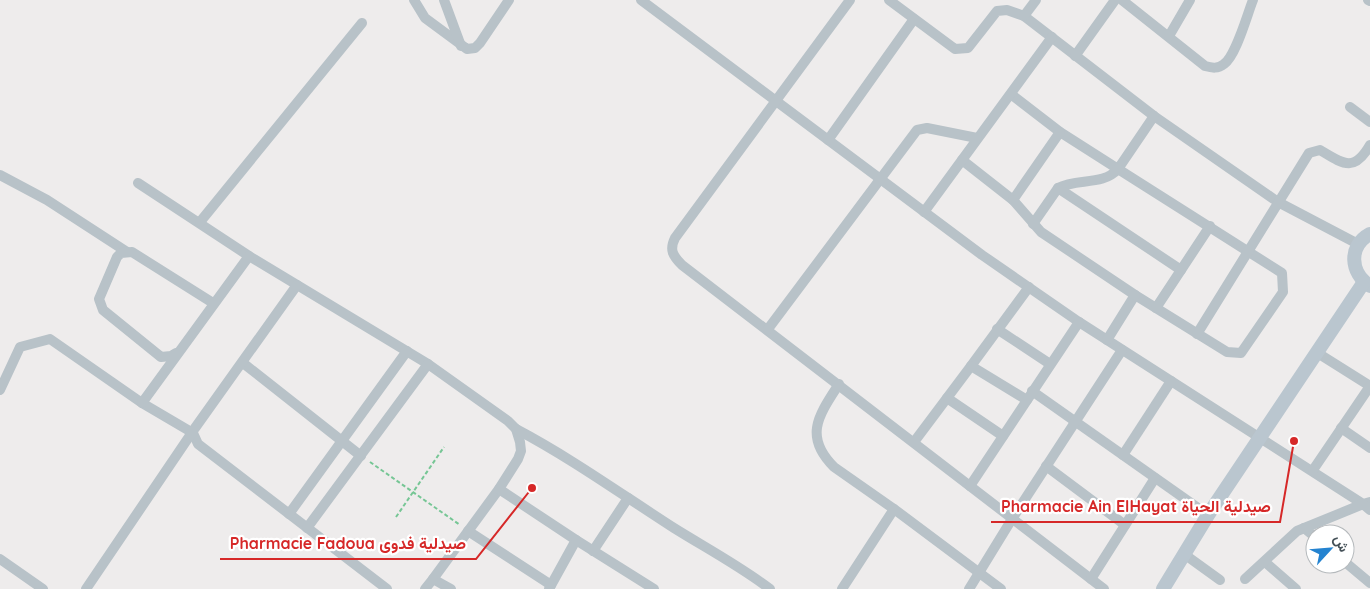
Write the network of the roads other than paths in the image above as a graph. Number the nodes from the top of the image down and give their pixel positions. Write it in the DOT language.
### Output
graph roads {
  1 [pos="414,0"];
  2 [pos="444,0"];
  3 [pos="509,0"];
  4 [pos="641,0"];
  5 [pos="850,0"];
  6 [pos="890,0"];
  7 [pos="1036,0"];
  8 [pos="1115,0"];
  9 [pos="1122,0"];
  10 [pos="1190,0"];
  11 [pos="1253,0"];
  12 [pos="1024,16"];
  13 [pos="914,19"];
  14 [pos="362,23"];
  15 [pos="1169,36"];
  16 [pos="1052,37"];
  17 [pos="461,46"];
  18 [pos="1075,56"];
  19 [pos="1012,95"];
  20 [pos="775,102"];
  21 [pos="1350,107"];
  22 [pos="1154,116"];
  23 [pos="1370,122"];
  24 [pos="1060,132"];
  25 [pos="977,138"];
  26 [pos="828,140"];
  27 [pos="1370,145"];
  28 [pos="962,160"];
  29 [pos="1118,169"];
  30 [pos="0,175"];
  31 [pos="880,177"];
  32 [pos="138,183"];
  33 [pos="1058,188"];
  34 [pos="1013,200"];
  35 [pos="1278,202"];
  36 [pos="924,212"];
  37 [pos="200,222"];
  38 [pos="1033,224"];
  39 [pos="1210,226"];
  40 [pos="1370,234"];
  41 [pos="1358,244"];
  42 [pos="1249,251"];
  43 [pos="127,252"];
  44 [pos="249,256"];
  45 [pos="1182,270"];
  46 [pos="1367,284"];
  47 [pos="297,285"];
  48 [pos="1029,287"];
  49 [pos="1135,295"];
  50 [pos="213,303"];
  51 [pos="1156,308"];
  52 [pos="1079,322"];
  53 [pos="768,329"];
  54 [pos="997,329"];
  55 [pos="1197,334"];
  56 [pos="1107,340"];
  57 [pos="1122,350"];
  58 [pos="407,351"];
  59 [pos="1316,352"];
  60 [pos="176,353"];
  61 [pos="242,362"];
  62 [pos="428,364"];
  63 [pos="1050,364"];
  64 [pos="971,366"];
  65 [pos="1171,381"];
  66 [pos="839,384"];
  67 [pos="1369,389"];
  68 [pos="0,390"];
  69 [pos="1029,395"];
  70 [pos="947,398"];
  71 [pos="142,403"];
  72 [pos="1076,421"];
  73 [pos="1341,428"];
  74 [pos="516,429"];
  75 [pos="193,433"];
  76 [pos="1003,436"];
  77 [pos="1260,437"];
  78 [pos="342,441"];
  79 [pos="914,442"];
  80 [pos="1370,448"];
  81 [pos="1123,455"];
  82 [pos="361,456"];
  83 [pos="1046,466"];
  84 [pos="1313,470"];
  85 [pos="1155,478"];
  86 [pos="970,486"];
  87 [pos="499,488"];
  88 [pos="628,498"];
  89 [pos="1368,506"];
  90 [pos="894,509"];
  91 [pos="289,514"];
  92 [pos="1208,515"];
  93 [pos="1012,519"];
  94 [pos="1125,525"];
  95 [pos="307,528"];
  96 [pos="1304,528"];
  97 [pos="468,531"];
  98 [pos="576,540"];
  99 [pos="593,551"];
  100 [pos="1184,554"];
  101 [pos="0,559"];
  102 [pos="1265,562"];
  103 [pos="1355,570"];
  104 [pos="980,572"];
  105 [pos="433,579"];
  106 [pos="1091,579"];
  107 [pos="1245,579"];
  108 [pos="1220,580"];
  109 [pos="1370,583"];
  110 [pos="550,587"];
  111 [pos="43,589"];
  112 [pos="86,589"];
  113 [pos="387,589"];
  114 [pos="425,589"];
  115 [pos="451,589"];
  116 [pos="654,589"];
  117 [pos="770,589"];
  118 [pos="842,589"];
  119 [pos="969,589"];
  120 [pos="1001,589"];
  121 [pos="1104,589"];
  122 [pos="1163,589"];
  123 [pos="1296,589"];
  1 -- 17 [label="street"];
  2 -- 17 [label="street"];
  3 -- 17 [label="street"];
  4 -- 20 [label="street"];
  5 -- 20 [label="street"];
  6 -- 13 [label="street"];
  7 -- 12 [label="street"];
  8 -- 18 [label="street"];
  9 -- 15 [label="street"];
  10 -- 15 [label="street"];
  11 -- 15 [label="street"];
  12 -- 13 [label="street"];
  12 -- 16 [label="street"];
  13 -- 26 [label="street"];
  14 -- 37 [label="street"];
  16 -- 18 [label="street"];
  16 -- 19 [label="street"];
  18 -- 22 [label="street"];
  19 -- 24 [label="street"];
  19 -- 25 [label="street"];
  20 -- 26 [label="street"];
  20 -- 53 [label="street"];
  21 -- 23 [label="street"];
  22 -- 29 [label="street"];
  22 -- 35 [label="street"];
  24 -- 29 [label="street"];
  24 -- 34 [label="street"];
  25 -- 28 [label="street"];
  25 -- 31 [label="street"];
  26 -- 31 [label="street"];
  27 -- 35 [label="street"];
  28 -- 34 [label="street"];
  28 -- 36 [label="street"];
  29 -- 33 [label="street"];
  29 -- 39 [label="street"];
  30 -- 43 [label="street"];
  31 -- 36 [label="street"];
  31 -- 53 [label="street"];
  32 -- 37 [label="street"];
  33 -- 38 [label="street"];
  33 -- 45 [label="street"];
  34 -- 38 [label="street"];
  35 -- 41 [label="street"];
  35 -- 42 [label="street"];
  36 -- 48 [label="street"];
  37 -- 44 [label="street"];
  38 -- 49 [label="street"];
  39 -- 42 [label="street"];
  39 -- 45 [label="street"];
  40 -- 41 [label="street"];
  41 -- 46 [label="street"];
  42 -- 55 [label="street"];
  42 -- 55 [label="street"];
  43 -- 50 [label="street"];
  43 -- 60 [label="street"];
  44 -- 47 [label="street"];
  44 -- 50 [label="street"];
  45 -- 51 [label="street"];
  46 -- 59 [label="street"];
  47 -- 58 [label="street"];
  47 -- 61 [label="street"];
  48 -- 52 [label="street"];
  48 -- 54 [label="street"];
  49 -- 51 [label="street"];
  49 -- 56 [label="street"];
  50 -- 60 [label="street"];
  51 -- 55 [label="street"];
  52 -- 56 [label="street"];
  52 -- 63 [label="street"];
  53 -- 66 [label="street"];
  54 -- 63 [label="street"];
  54 -- 64 [label="street"];
  56 -- 57 [label="street"];
  57 -- 65 [label="street"];
  57 -- 72 [label="street"];
  58 -- 62 [label="street"];
  58 -- 78 [label="street"];
  59 -- 67 [label="street"];
  59 -- 77 [label="street"];
  60 -- 71 [label="street"];
  61 -- 75 [label="street"];
  61 -- 78 [label="street"];
  62 -- 74 [label="street"];
  62 -- 82 [label="street"];
  63 -- 69 [label="street"];
  64 -- 69 [label="street"];
  64 -- 70 [label="street"];
  65 -- 77 [label="street"];
  65 -- 81 [label="street"];
  66 -- 79 [label="street"];
  66 -- 90 [label="street"];
  67 -- 73 [label="street"];
  68 -- 71 [label="street"];
  69 -- 72 [label="street"];
  69 -- 76 [label="street"];
  70 -- 76 [label="street"];
  70 -- 79 [label="street"];
  71 -- 75 [label="street"];
  72 -- 81 [label="street"];
  72 -- 83 [label="street"];
  73 -- 80 [label="street"];
  73 -- 84 [label="street"];
  74 -- 87 [label="street"];
  74 -- 88 [label="street"];
  75 -- 91 [label="street"];
  75 -- 112 [label="street"];
  76 -- 86 [label="street"];
  77 -- 84 [label="street"];
  77 -- 92 [label="street"];
  78 -- 82 [label="street"];
  78 -- 91 [label="street"];
  79 -- 86 [label="street"];
  81 -- 85 [label="street"];
  82 -- 95 [label="street"];
  83 -- 93 [label="street"];
  83 -- 94 [label="street"];
  84 -- 89 [label="street"];
  85 -- 92 [label="street"];
  85 -- 94 [label="street"];
  86 -- 93 [label="street"];
  87 -- 97 [label="street"];
  87 -- 98 [label="street"];
  88 -- 99 [label="street"];
  88 -- 117 [label="street"];
  89 -- 96 [label="street"];
  90 -- 104 [label="street"];
  90 -- 118 [label="street"];
  91 -- 95 [label="street"];
  92 -- 100 [label="street"];
  93 -- 104 [label="street"];
  93 -- 106 [label="street"];
  94 -- 106 [label="street"];
  95 -- 113 [label="street"];
  96 -- 102 [label="street"];
  97 -- 105 [label="street"];
  97 -- 110 [label="street"];
  98 -- 99 [label="street"];
  98 -- 110 [label="street"];
  99 -- 116 [label="street"];
  100 -- 108 [label="street"];
  100 -- 122 [label="street"];
  101 -- 111 [label="street"];
  102 -- 107 [label="street"];
  102 -- 123 [label="street"];
  103 -- 109 [label="street"];
  104 -- 119 [label="street"];
  104 -- 120 [label="street"];
  105 -- 114 [label="street"];
  105 -- 115 [label="street"];
  106 -- 121 [label="street"];
}
